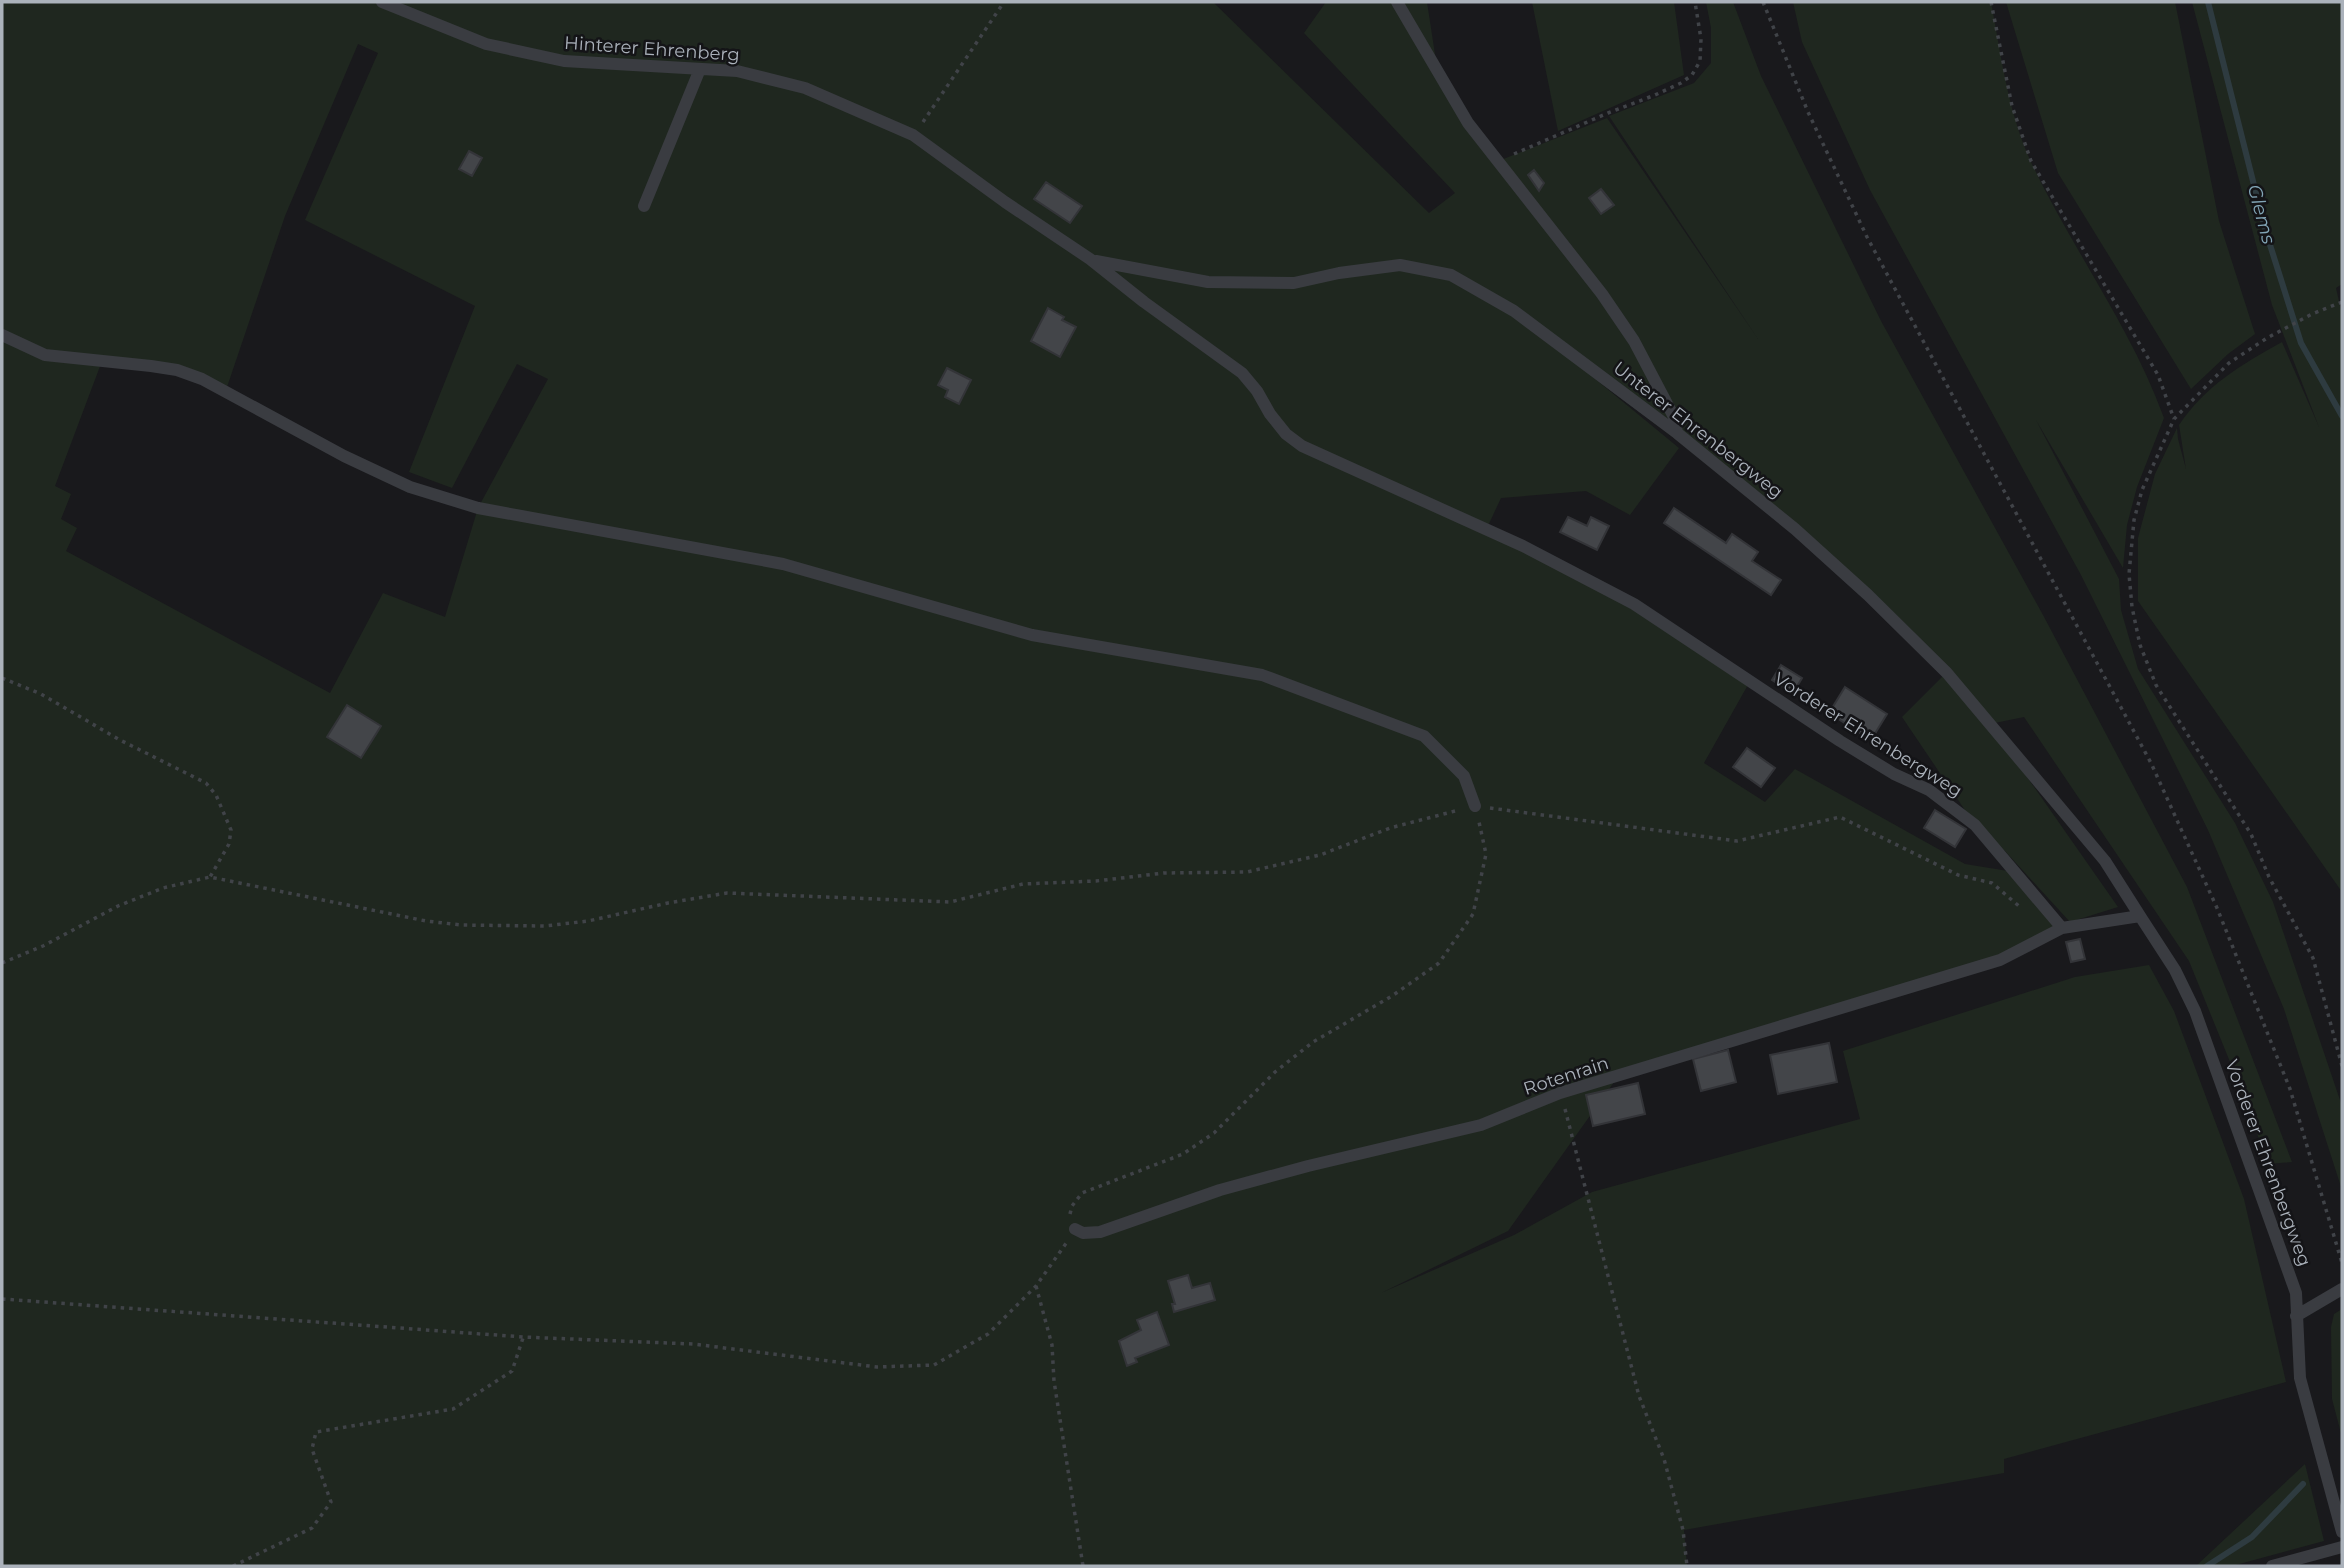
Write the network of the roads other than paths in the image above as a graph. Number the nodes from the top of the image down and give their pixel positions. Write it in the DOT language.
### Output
graph roads {
  1 [pos="382,2"];
  2 [pos="1397,2"];
  3 [pos="700,69"];
  4 [pos="644,206"];
  5 [pos="1090,259"];
  6 [pos="2,335"];
  7 [pos="1677,433"];
  8 [pos="1475,806"];
  9 [pos="2140,916"];
  10 [pos="2062,928"];
  11 [pos="1075,1229"];
  12 [pos="2342,1289"];
  13 [pos="2296,1316"];
  14 [pos="2342,1532"];
  15 [pos="2342,1547"];
  16 [pos="2272,1566"];
  1 -- 3 [label="lane, Hinterer Ehrenberg"];
  2 -- 7 [label="lane"];
  3 -- 4 [label="lane"];
  3 -- 5 [label="lane, Hinterer Ehrenberg"];
  5 -- 7 [label="lane, Unterer Ehrenbergweg"];
  5 -- 10 [label="lane, Vorderer Ehrenbergweg"];
  6 -- 8 [label="lane"];
  7 -- 9 [label="lane, Unterer Ehrenbergweg"];
  9 -- 10 [label="lane"];
  9 -- 13 [label="lane, Vorderer Ehrenbergweg"];
  10 -- 11 [label="lane, Rotenrain"];
  12 -- 13 [label="lane"];
  13 -- 14 [label="lane, Vorderer Ehrenbergweg"];
  15 -- 16 [label="lane"];
}
